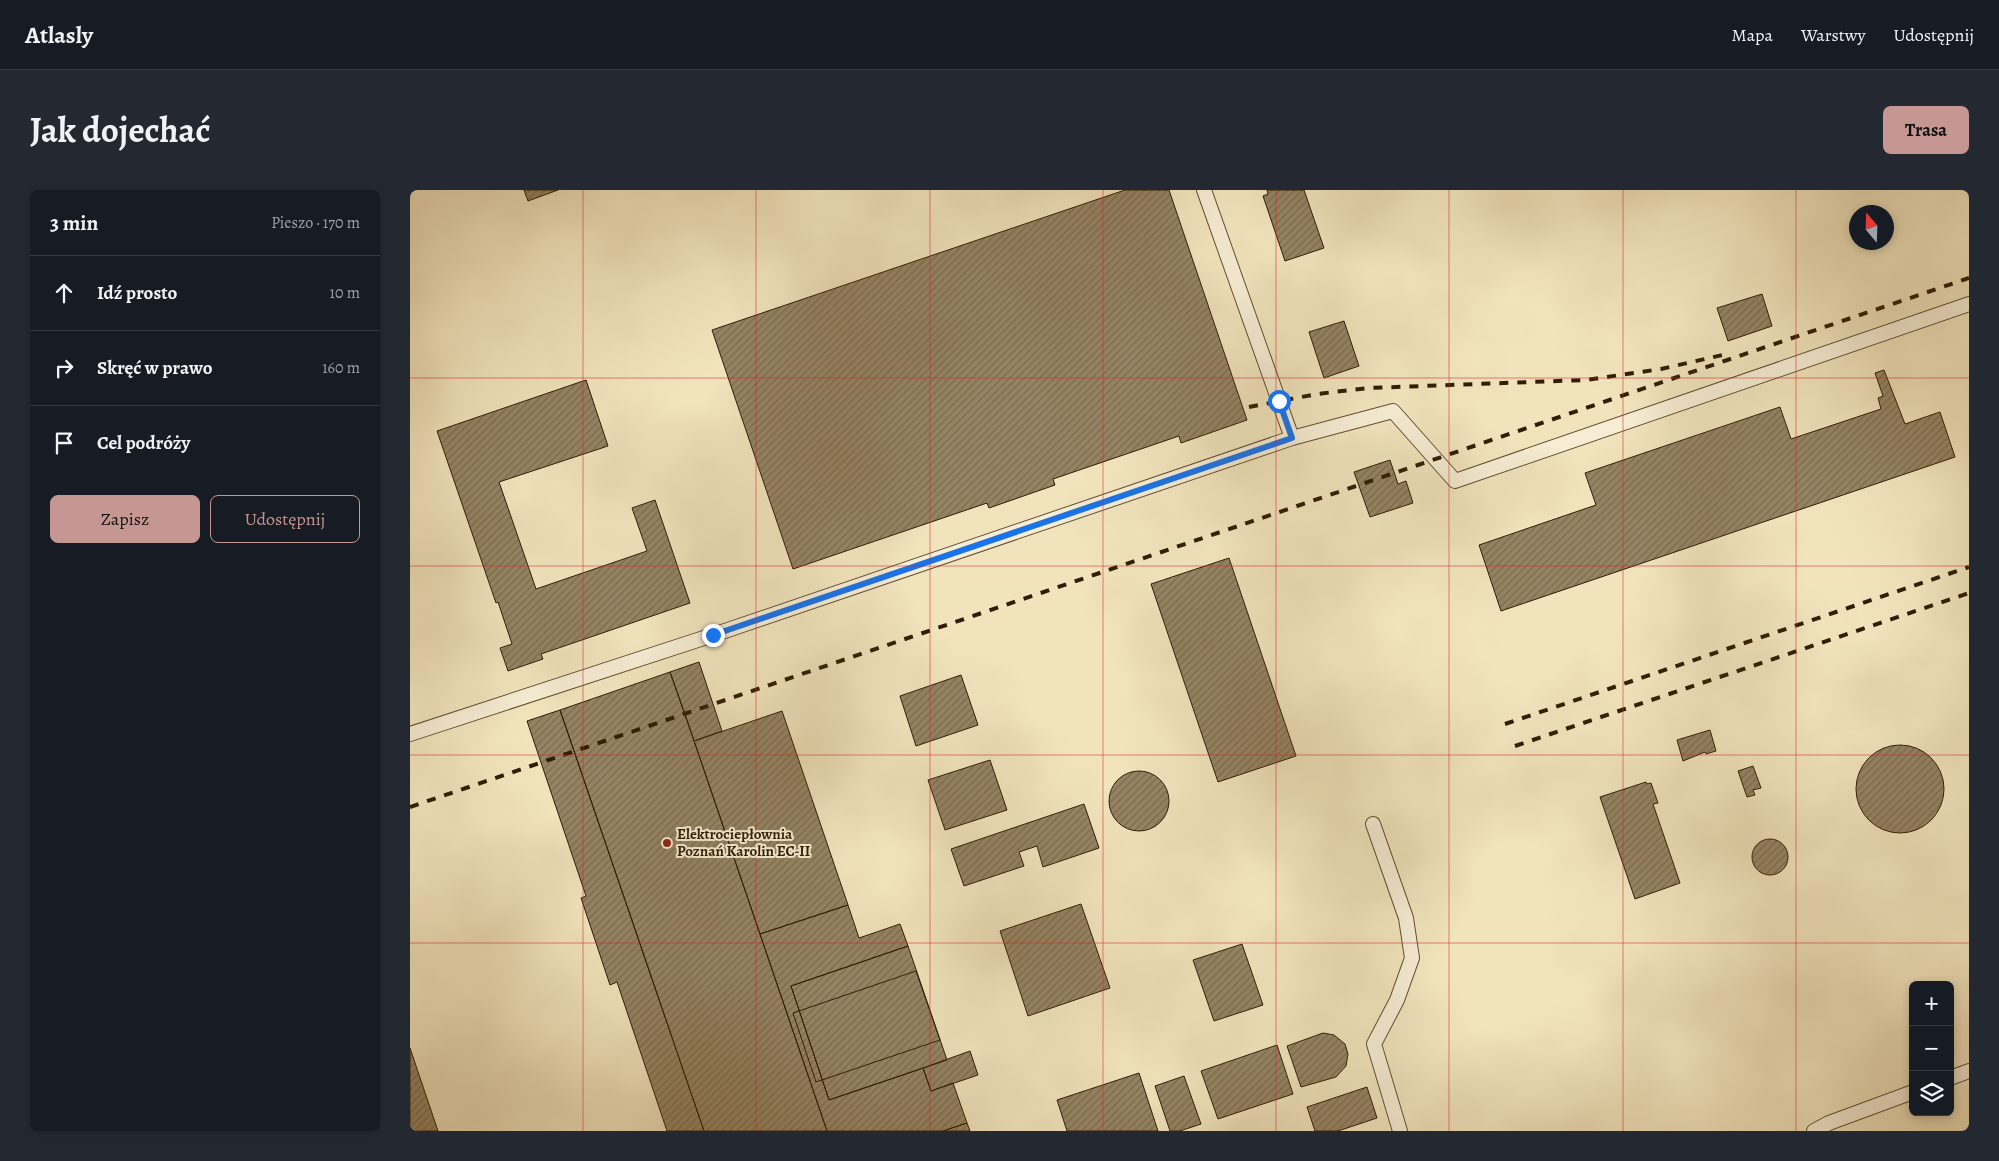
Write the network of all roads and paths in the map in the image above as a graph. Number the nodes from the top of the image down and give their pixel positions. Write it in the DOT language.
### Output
graph roads {
  1 [pos="1204,190"];
  2 [pos="1969,304"];
  3 [pos="1292,438"];
  4 [pos="410,734"];
  5 [pos="1373,824"];
  6 [pos="1969,1071"];
  7 [pos="1954,1077"];
  8 [pos="1909,1093"];
  9 [pos="1400,1131"];
  10 [pos="1814,1131"];
  1 -- 3 [label="lane"];
  2 -- 3 [label="lane"];
  3 -- 4 [label="lane"];
  5 -- 9 [label="lane"];
  6 -- 7 [label="lane"];
  8 -- 10 [label="lane"];
}
